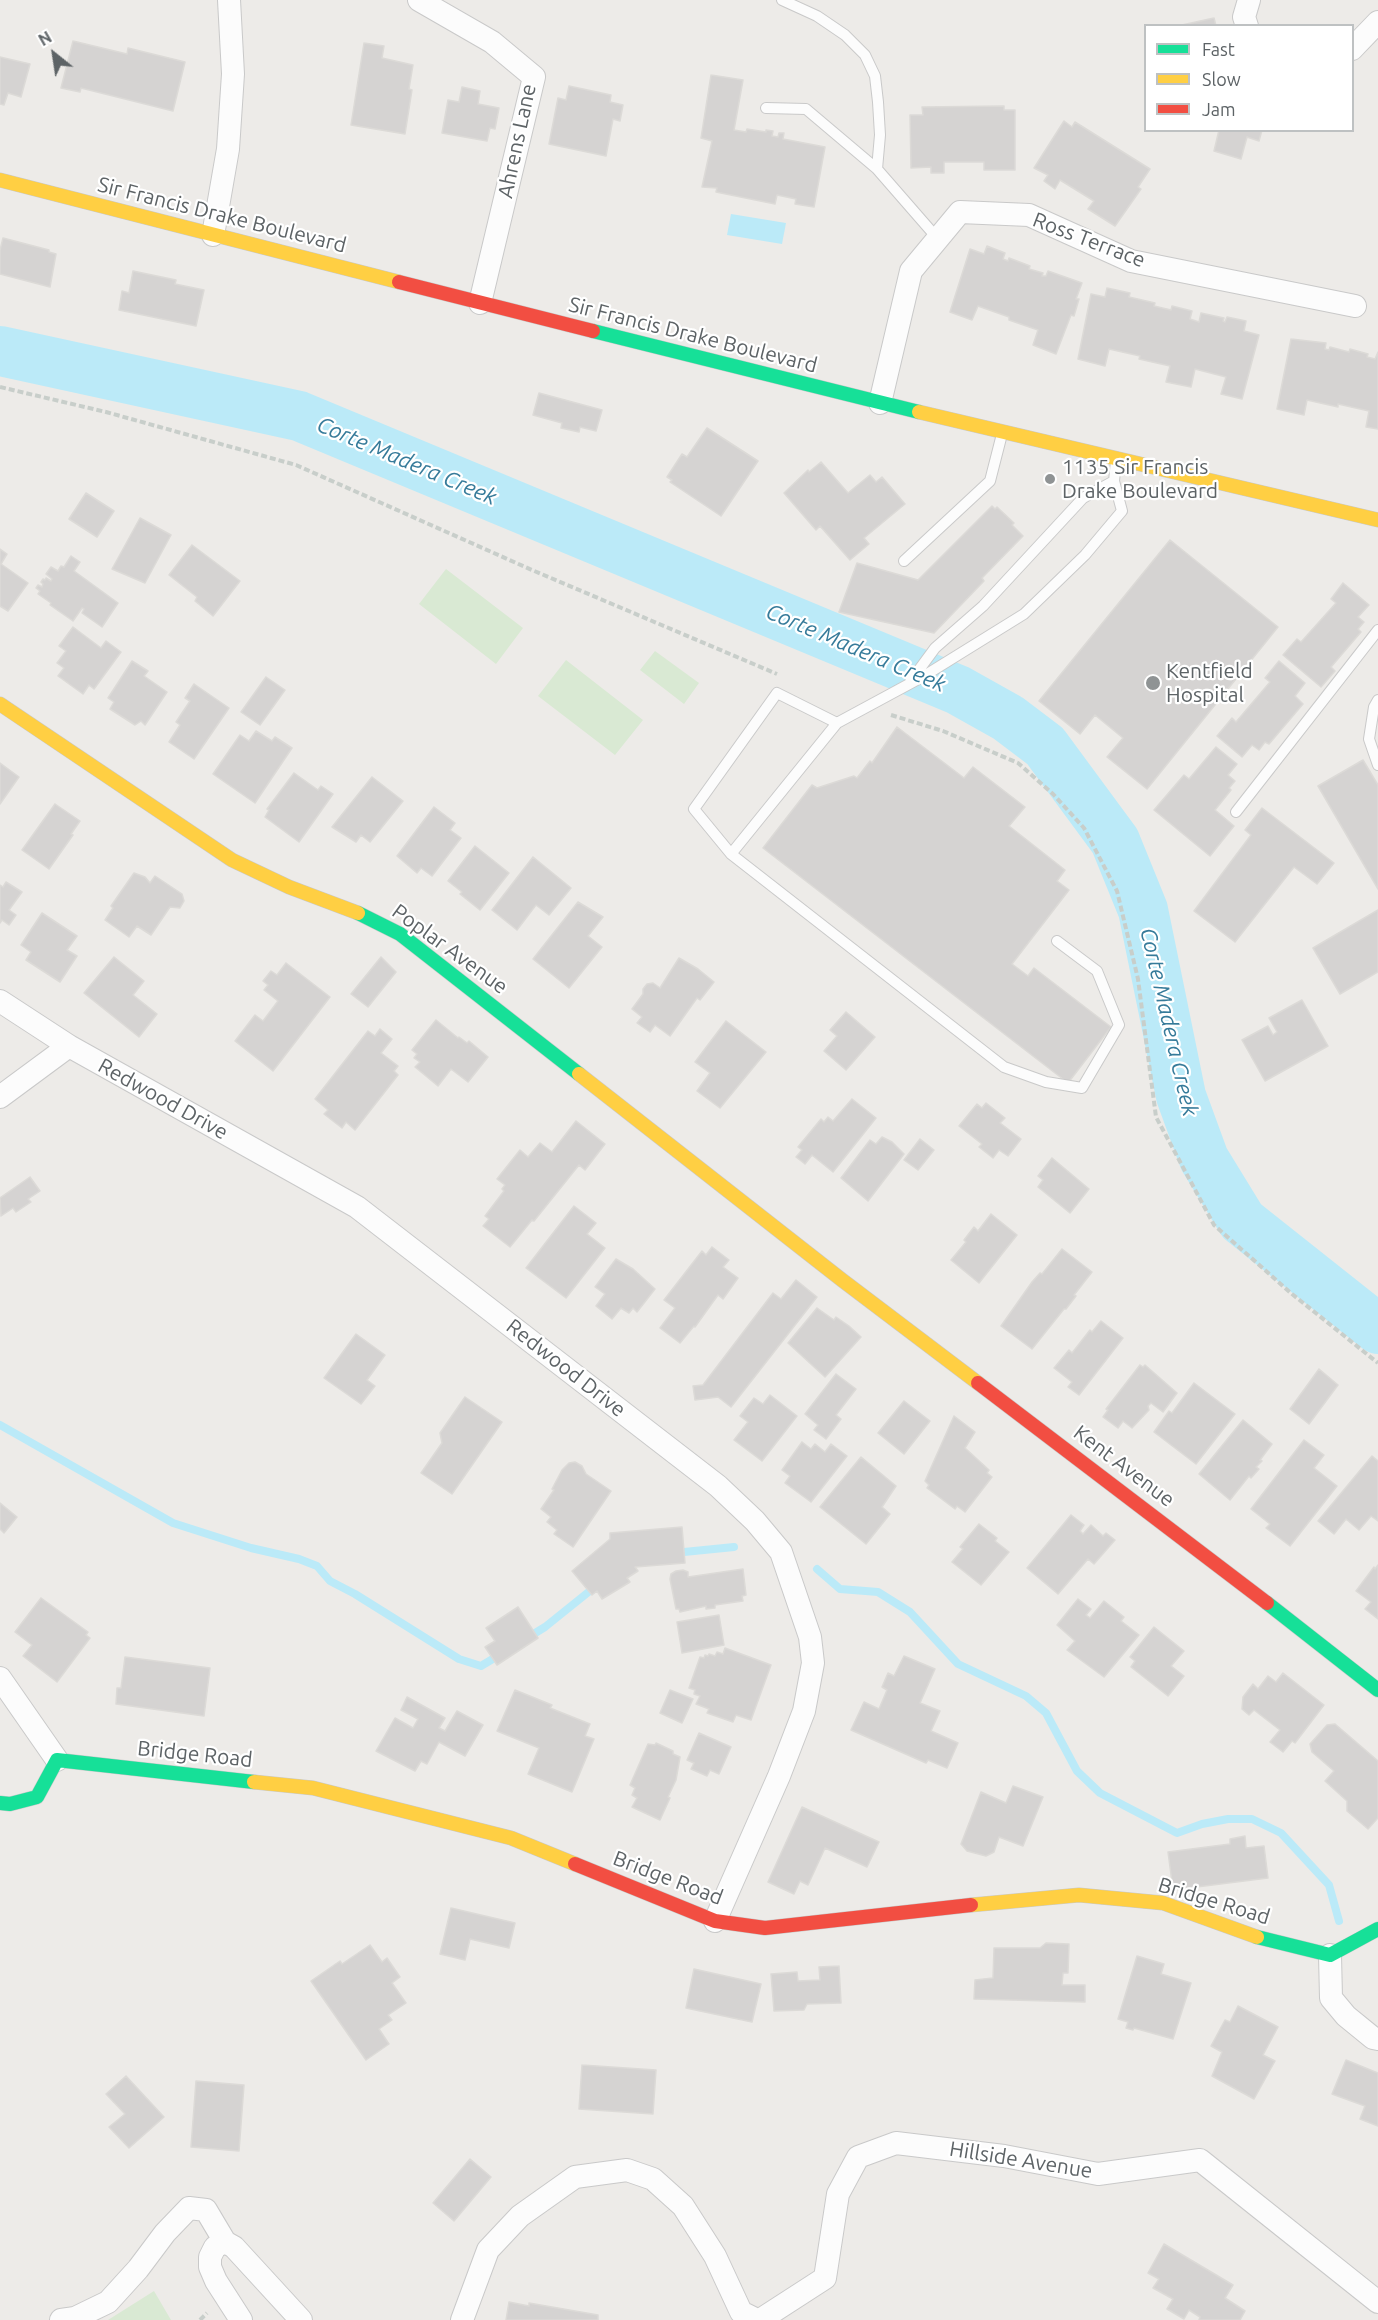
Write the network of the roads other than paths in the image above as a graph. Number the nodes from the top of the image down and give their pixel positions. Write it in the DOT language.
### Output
graph roads {
  1 [pos="229,0"];
  2 [pos="419,0"];
  3 [pos="782,0"];
  4 [pos="1249,0"];
  5 [pos="1378,22"];
  6 [pos="1246,24"];
  7 [pos="1354,48"];
  8 [pos="766,108"];
  9 [pos="877,169"];
  10 [pos="0,180"];
  11 [pos="213,234"];
  12 [pos="938,239"];
  13 [pos="480,303"];
  14 [pos="1355,306"];
  15 [pos="880,403"];
  16 [pos="1003,431"];
  17 [pos="1116,458"];
  18 [pos="1114,482"];
  19 [pos="1378,520"];
  20 [pos="904,561"];
  21 [pos="1378,630"];
  22 [pos="908,685"];
  23 [pos="1378,700"];
  24 [pos="0,704"];
  25 [pos="837,723"];
  26 [pos="1378,765"];
  27 [pos="1236,812"];
  28 [pos="731,854"];
  29 [pos="1057,941"];
  30 [pos="0,1001"];
  31 [pos="69,1046"];
  32 [pos="0,1097"];
  33 [pos="842,1280"];
  34 [pos="0,1678"];
  35 [pos="1378,1690"];
  36 [pos="57,1760"];
  37 [pos="0,1803"];
  38 [pos="715,1921"];
  39 [pos="1378,1929"];
  40 [pos="1330,1955"];
  41 [pos="1378,2039"];
  42 [pos="225,2242"];
  43 [pos="1378,2301"];
  44 [pos="61,2320"];
  45 [pos="241,2320"];
  46 [pos="301,2320"];
  47 [pos="462,2320"];
  48 [pos="758,2320"];
  1 -- 11 [label="street"];
  2 -- 13 [label="street, Ahrens Lane"];
  3 -- 9 [label="lane"];
  4 -- 6 [label="street"];
  5 -- 7 [label="street"];
  8 -- 9 [label="lane"];
  9 -- 12 [label="lane"];
  10 -- 11 [label="street, Sir Francis Drake Boulevard"];
  11 -- 13 [label="street, Sir Francis Drake Boulevard"];
  12 -- 14 [label="street, Ross Terrace"];
  12 -- 15 [label="street, Ross Terrace"];
  13 -- 15 [label="street, Sir Francis Drake Boulevard"];
  15 -- 16 [label="street, Sir Francis Drake Boulevard"];
  16 -- 17 [label="street, Sir Francis Drake Boulevard"];
  16 -- 20 [label="lane"];
  17 -- 18 [label="lane"];
  17 -- 19 [label="street, Sir Francis Drake Boulevard"];
  18 -- 22 [label="lane"];
  18 -- 22 [label="lane"];
  21 -- 27 [label="lane"];
  22 -- 25 [label="lane"];
  23 -- 26 [label="lane"];
  24 -- 33 [label="street, Poplar Avenue"];
  25 -- 28 [label="lane"];
  25 -- 28 [label="lane"];
  28 -- 29 [label="lane"];
  30 -- 31 [label="street, Redwood Drive"];
  31 -- 32 [label="street"];
  31 -- 38 [label="street, Redwood Drive"];
  33 -- 35 [label="street, Kent Avenue"];
  34 -- 36 [label="street"];
  36 -- 37 [label="street"];
  36 -- 38 [label="street, Bridge Road"];
  38 -- 40 [label="street, Bridge Road"];
  39 -- 40 [label="street"];
  40 -- 41 [label="street"];
  42 -- 44 [label="street"];
  42 -- 45 [label="street"];
  42 -- 46 [label="street"];
  43 -- 48 [label="street, Hillside Avenue"];
  47 -- 48 [label="street, Hillside Avenue"];
}
